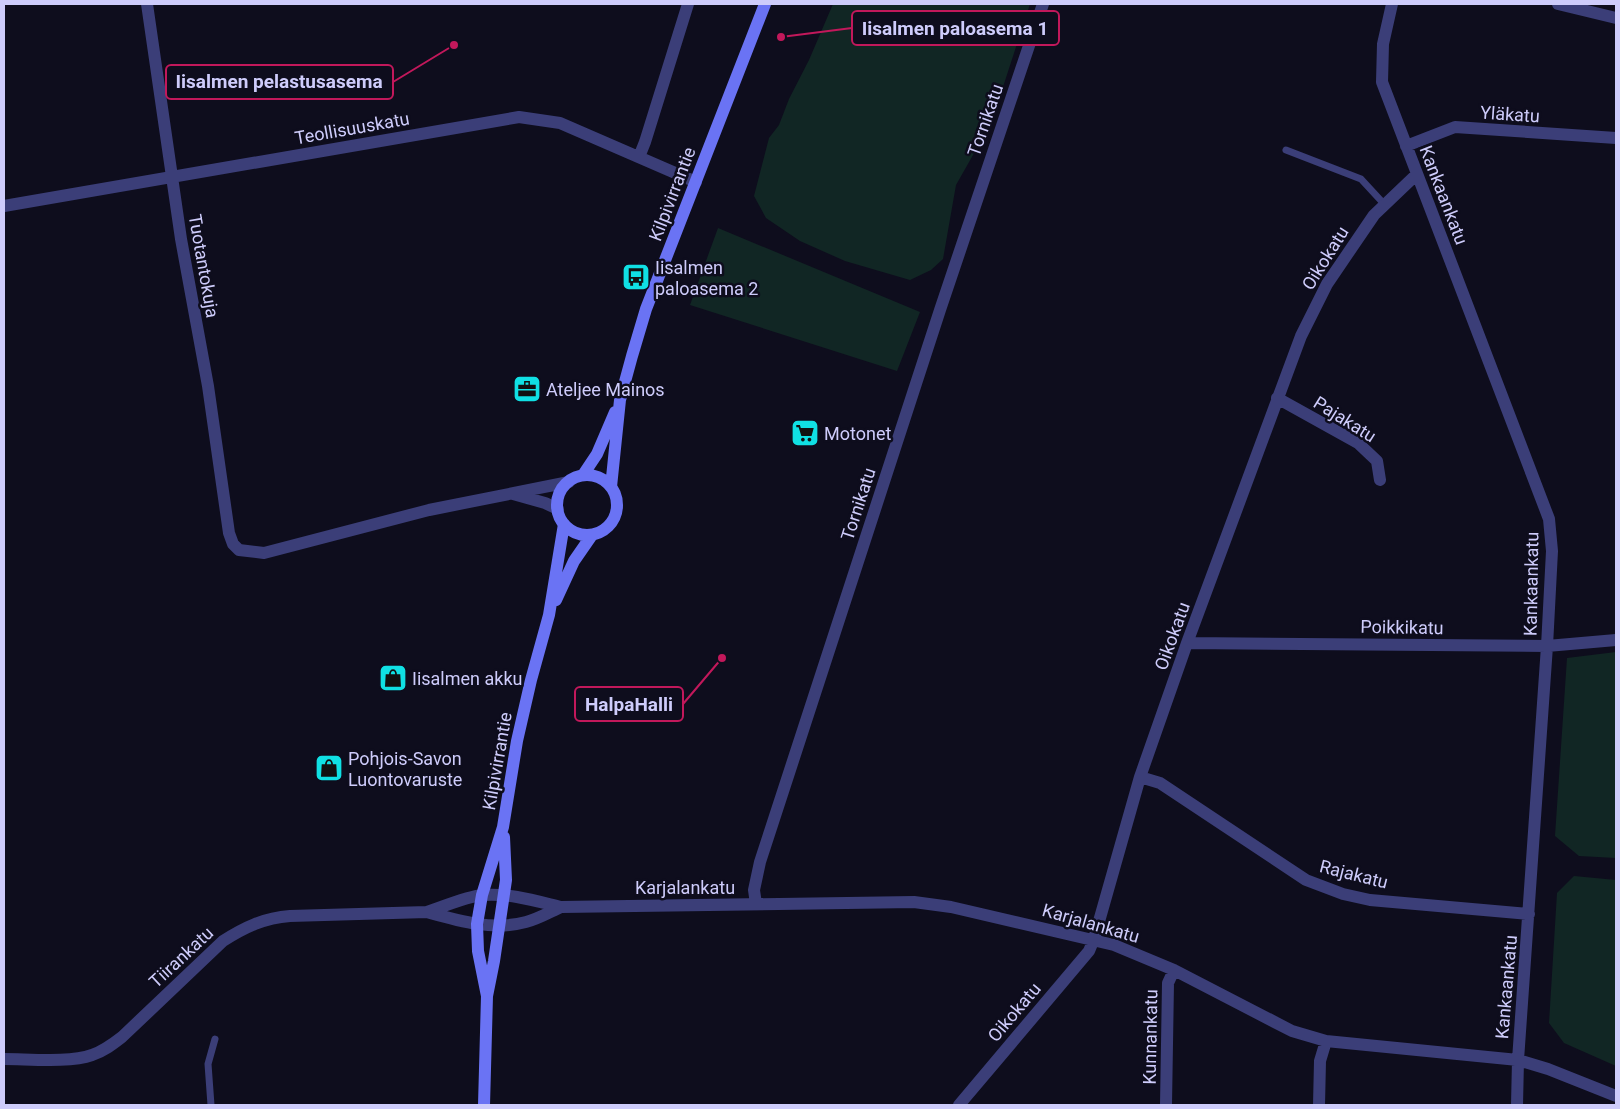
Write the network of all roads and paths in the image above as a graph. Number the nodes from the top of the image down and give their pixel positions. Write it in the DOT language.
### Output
graph roads {
  1 [pos="147,4"];
  2 [pos="688,4"];
  3 [pos="765,4"];
  4 [pos="1043,4"];
  5 [pos="1392,4"];
  6 [pos="1558,4"];
  7 [pos="1616,18"];
  8 [pos="1616,138"];
  9 [pos="1406,146"];
  10 [pos="1286,150"];
  11 [pos="639,157"];
  12 [pos="1417,174"];
  13 [pos="172,177"];
  14 [pos="696,182"];
  15 [pos="1384,205"];
  16 [pos="4,206"];
  17 [pos="1277,398"];
  18 [pos="620,400"];
  19 [pos="583,476"];
  20 [pos="1380,480"];
  21 [pos="569,482"];
  22 [pos="611,487"];
  23 [pos="510,493"];
  24 [pos="558,509"];
  25 [pos="564,524"];
  26 [pos="592,535"];
  27 [pos="549,616"];
  28 [pos="1616,640"];
  29 [pos="1187,642"];
  30 [pos="1547,646"];
  31 [pos="1140,778"];
  32 [pos="503,827"];
  33 [pos="482,895"];
  34 [pos="503,895"];
  35 [pos="756,904"];
  36 [pos="561,907"];
  37 [pos="427,912"];
  38 [pos="1529,914"];
  39 [pos="477,924"];
  40 [pos="498,926"];
  41 [pos="1094,939"];
  42 [pos="1174,970"];
  43 [pos="487,996"];
  44 [pos="215,1039"];
  45 [pos="1326,1040"];
  46 [pos="4,1059"];
  47 [pos="1518,1060"];
  48 [pos="1616,1096"];
  49 [pos="211,1105"];
  50 [pos="484,1105"];
  51 [pos="959,1105"];
  52 [pos="1166,1105"];
  53 [pos="1319,1105"];
  54 [pos="1517,1105"];
  1 -- 13 [label="street, Tuotantokuja"];
  2 -- 11 [label="street"];
  3 -- 14 [label="street, Kilpivirrantie"];
  4 -- 35 [label="street, Tornikatu"];
  5 -- 9 [label="street, Kankaankatu"];
  6 -- 7 [label="street"];
  8 -- 9 [label="street, Yläkatu"];
  9 -- 12 [label="street, Kankaankatu"];
  10 -- 15 [label="lane"];
  11 -- 13 [label="street, Teollisuuskatu"];
  11 -- 14 [label="street, Teollisuuskatu"];
  12 -- 15 [label="street, Oikokatu"];
  12 -- 30 [label="street, Kankaankatu"];
  13 -- 16 [label="street, Teollisuuskatu"];
  13 -- 23 [label="street, Tuotantokuja"];
  14 -- 18 [label="street, Kilpivirrantie"];
  15 -- 17 [label="street, Oikokatu"];
  17 -- 20 [label="street, Pajakatu"];
  17 -- 29 [label="street, Oikokatu"];
  18 -- 19 [label="street, Kilpivirrantie"];
  18 -- 22 [label="street, Kilpivirrantie"];
  19 -- 21 [label="street"];
  19 -- 22 [label="street"];
  21 -- 23 [label="street"];
  21 -- 24 [label="street"];
  22 -- 26 [label="street"];
  23 -- 24 [label="street"];
  24 -- 25 [label="street"];
  25 -- 26 [label="street"];
  25 -- 27 [label="street, Kilpivirrantie"];
  26 -- 27 [label="street, Kilpivirrantie"];
  27 -- 32 [label="street, Kilpivirrantie"];
  28 -- 30 [label="street, Poikkikatu"];
  29 -- 30 [label="street, Poikkikatu"];
  29 -- 31 [label="street, Oikokatu"];
  30 -- 38 [label="street, Kankaankatu"];
  31 -- 38 [label="street, Rajakatu"];
  31 -- 41 [label="street, Oikokatu"];
  32 -- 33 [label="street, Kilpivirrantie"];
  32 -- 34 [label="street, Kilpivirrantie"];
  33 -- 34 [label="street, Tiirankatu"];
  33 -- 37 [label="street, Tiirankatu"];
  33 -- 39 [label="street, Kilpivirrantie"];
  34 -- 36 [label="street, Karjalankatu"];
  34 -- 40 [label="street, Kilpivirrantie"];
  35 -- 36 [label="street, Karjalankatu"];
  35 -- 41 [label="street, Karjalankatu"];
  36 -- 40 [label="street, Karjalankatu"];
  37 -- 39 [label="street, Tiirankatu"];
  37 -- 46 [label="street, Tiirankatu"];
  38 -- 47 [label="street, Kankaankatu"];
  39 -- 40 [label="street, Karjalankatu"];
  39 -- 43 [label="street, Kilpivirrantie"];
  40 -- 43 [label="street, Kilpivirrantie"];
  41 -- 42 [label="street, Karjalankatu"];
  41 -- 51 [label="street, Oikokatu"];
  42 -- 45 [label="street, Karjalankatu"];
  42 -- 52 [label="street, Kunnankatu"];
  43 -- 50 [label="street, Kilpivirrantie"];
  44 -- 49 [label="lane"];
  45 -- 47 [label="street, Karjalankatu"];
  45 -- 53 [label="street"];
  47 -- 48 [label="street, Karjalankatu"];
  47 -- 54 [label="street, Kankaankatu"];
}
